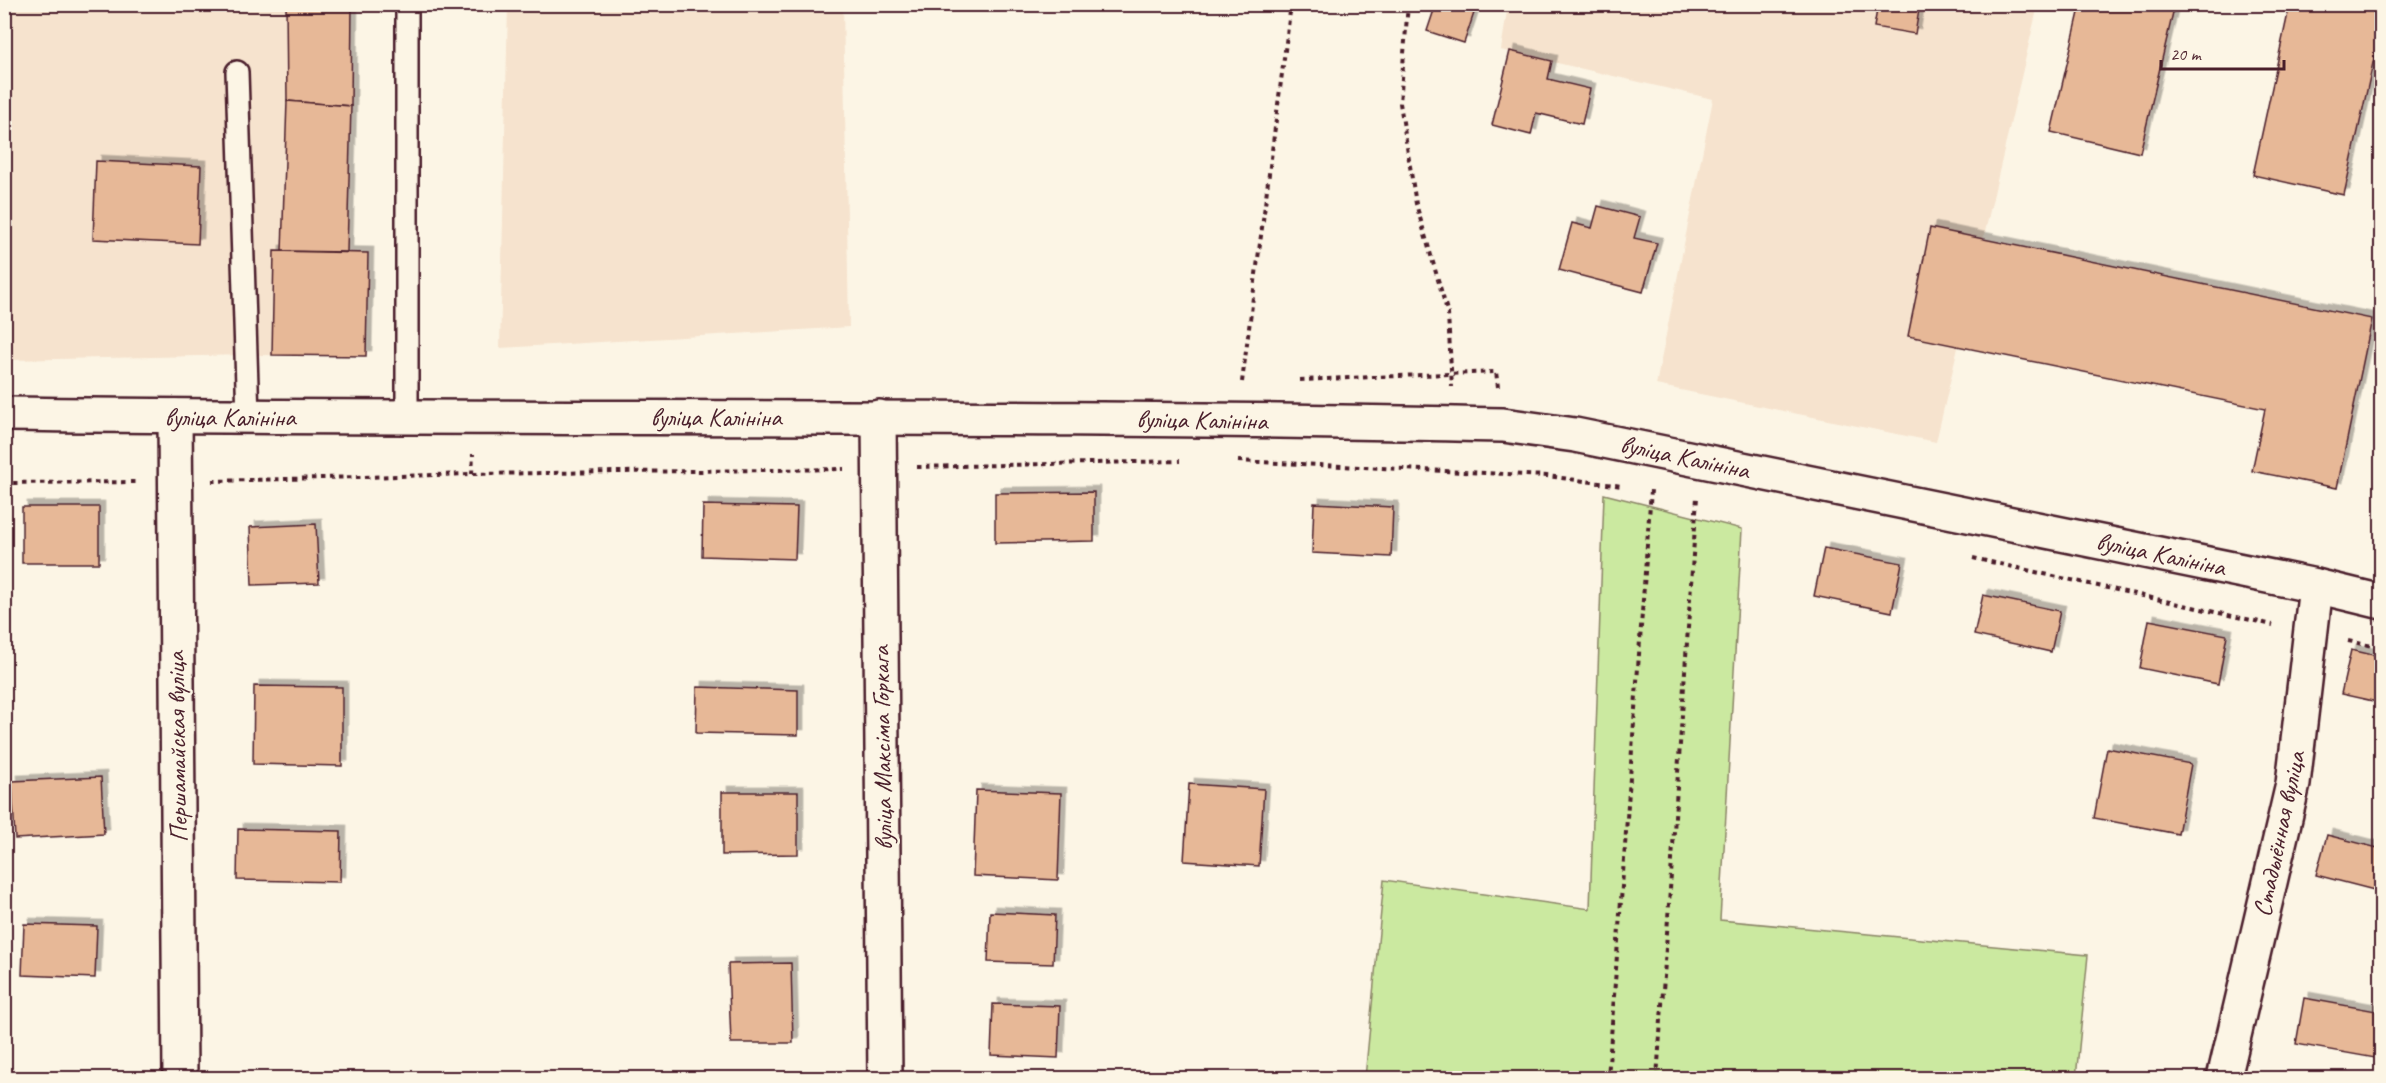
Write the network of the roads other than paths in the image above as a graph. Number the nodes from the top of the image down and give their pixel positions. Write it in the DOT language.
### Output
graph roads {
  1 [pos="407,4"];
  2 [pos="237,72"];
  3 [pos="4,414"];
  4 [pos="176,416"];
  5 [pos="248,417"];
  6 [pos="879,417"];
  7 [pos="407,418"];
  8 [pos="2316,586"];
  9 [pos="2382,602"];
  10 [pos="180,1078"];
  11 [pos="885,1078"];
  12 [pos="2224,1078"];
  1 -- 7 [label="lane"];
  2 -- 5 [label="lane"];
  3 -- 4 [label="main road, вуліца Калініна"];
  4 -- 5 [label="main road, вуліца Калініна"];
  4 -- 10 [label="main road, Першамайская вуліца"];
  5 -- 7 [label="main road, вуліца Калініна"];
  6 -- 7 [label="main road, вуліца Калініна"];
  6 -- 8 [label="main road, вуліца Калініна"];
  6 -- 11 [label="main road, вуліца Максіма Горкага"];
  8 -- 9 [label="main road, вуліца Калініна"];
  8 -- 12 [label="main road, Стадыённая вуліца"];
}
